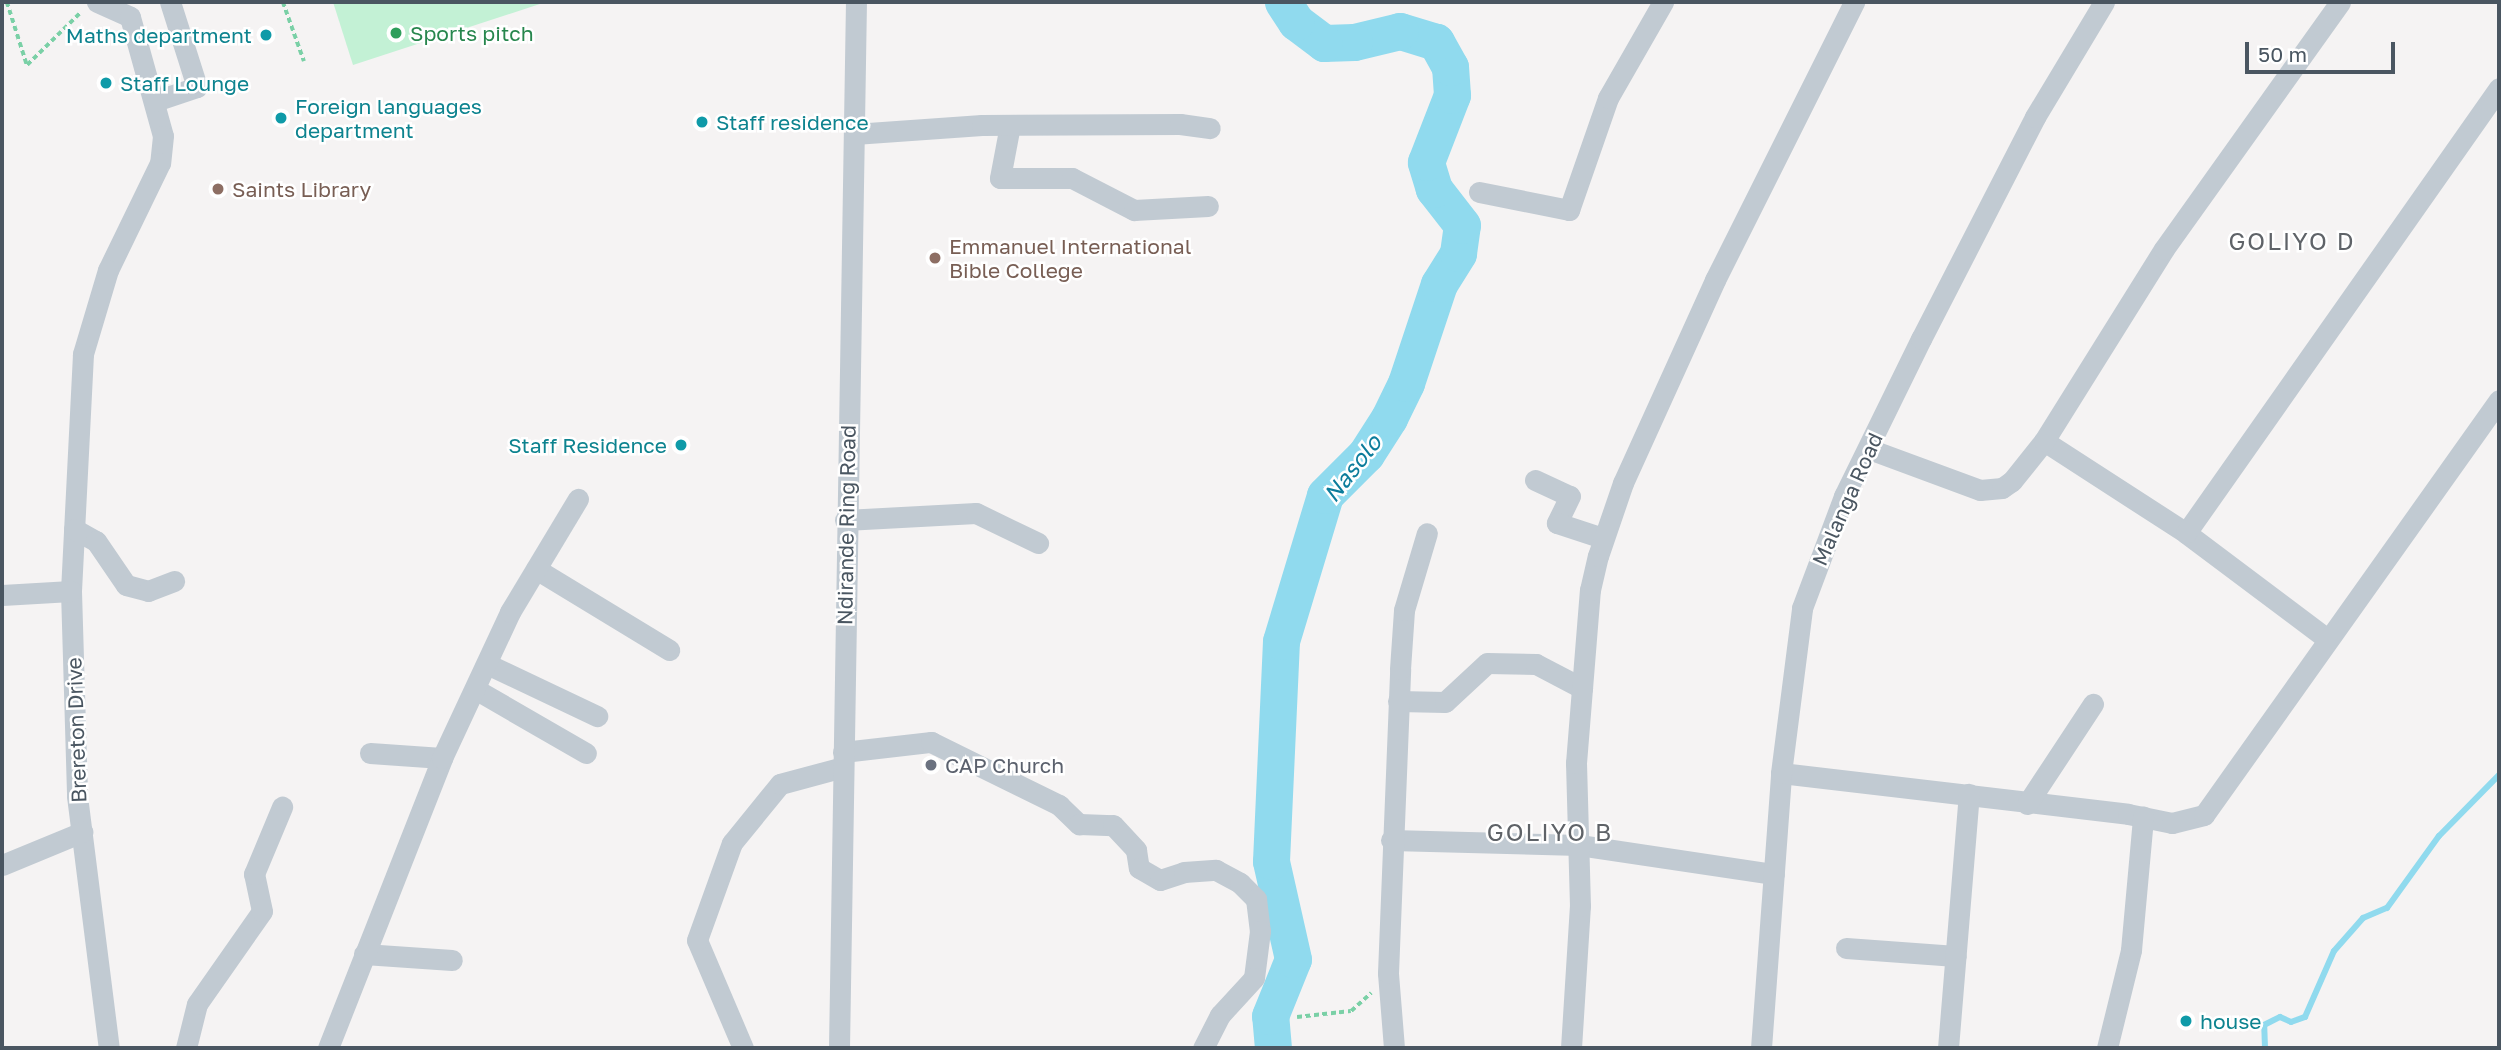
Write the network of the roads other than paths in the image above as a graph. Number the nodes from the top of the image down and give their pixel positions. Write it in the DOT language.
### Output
graph roads {
  1 [pos="170,2"];
  2 [pos="856,2"];
  3 [pos="1663,2"];
  4 [pos="1854,2"];
  5 [pos="2104,2"];
  6 [pos="2340,2"];
  7 [pos="90,6"];
  8 [pos="2499,88"];
  9 [pos="155,101"];
  10 [pos="1010,125"];
  11 [pos="1210,128"];
  12 [pos="854,134"];
  13 [pos="1479,192"];
  14 [pos="1208,206"];
  15 [pos="2499,400"];
  16 [pos="2044,441"];
  17 [pos="1869,449"];
  18 [pos="1535,480"];
  19 [pos="578,499"];
  20 [pos="845,520"];
  21 [pos="74,529"];
  22 [pos="1427,533"];
  23 [pos="2186,533"];
  24 [pos="1603,538"];
  25 [pos="1038,543"];
  26 [pos="536,569"];
  27 [pos="174,581"];
  28 [pos="71,591"];
  29 [pos="2,595"];
  30 [pos="2327,639"];
  31 [pos="669,650"];
  32 [pos="486,664"];
  33 [pos="1582,688"];
  34 [pos="475,689"];
  35 [pos="1398,701"];
  36 [pos="2093,705"];
  37 [pos="597,716"];
  38 [pos="369,753"];
  39 [pos="586,753"];
  40 [pos="442,758"];
  41 [pos="843,759"];
  42 [pos="1781,773"];
  43 [pos="1969,794"];
  44 [pos="2027,804"];
  45 [pos="282,807"];
  46 [pos="2143,817"];
  47 [pos="82,832"];
  48 [pos="1391,840"];
  49 [pos="1579,845"];
  50 [pos="2,865"];
  51 [pos="1774,874"];
  52 [pos="1846,947"];
  53 [pos="364,954"];
  54 [pos="1956,956"];
  55 [pos="452,960"];
  56 [pos="109,1048"];
  57 [pos="186,1048"];
  58 [pos="328,1048"];
  59 [pos="743,1048"];
  60 [pos="839,1048"];
  61 [pos="1203,1048"];
  62 [pos="1394,1048"];
  63 [pos="1571,1048"];
  64 [pos="1760,1048"];
  65 [pos="1948,1048"];
  66 [pos="2107,1048"];
  1 -- 9 [label="street"];
  2 -- 12 [label="street, Ndirande Ring Road"];
  3 -- 13 [label="street"];
  4 -- 24 [label="street"];
  5 -- 17 [label="street, Malanga Road"];
  6 -- 16 [label="street"];
  7 -- 9 [label="street, Brereton Drive"];
  8 -- 23 [label="street"];
  9 -- 21 [label="street, Brereton Drive"];
  10 -- 11 [label="street"];
  10 -- 12 [label="street"];
  10 -- 14 [label="street"];
  12 -- 20 [label="street, Ndirande Ring Road"];
  15 -- 30 [label="street"];
  16 -- 17 [label="street"];
  16 -- 23 [label="street"];
  17 -- 42 [label="street, Malanga Road"];
  18 -- 24 [label="street"];
  19 -- 26 [label="street"];
  20 -- 25 [label="street"];
  20 -- 41 [label="street, Ndirande Ring Road"];
  21 -- 27 [label="street"];
  21 -- 28 [label="street, Brereton Drive"];
  22 -- 35 [label="street"];
  23 -- 30 [label="street"];
  24 -- 33 [label="street"];
  26 -- 31 [label="street"];
  26 -- 32 [label="street"];
  28 -- 29 [label="street"];
  28 -- 47 [label="street, Brereton Drive"];
  30 -- 46 [label="street"];
  32 -- 34 [label="street"];
  32 -- 37 [label="street"];
  33 -- 35 [label="street"];
  33 -- 49 [label="street"];
  34 -- 39 [label="street"];
  34 -- 40 [label="street"];
  35 -- 48 [label="street"];
  36 -- 44 [label="street"];
  38 -- 40 [label="street"];
  40 -- 53 [label="street"];
  41 -- 59 [label="street"];
  41 -- 60 [label="street, Ndirande Ring Road"];
  41 -- 61 [label="street"];
  42 -- 43 [label="street"];
  42 -- 51 [label="street, Malanga Road"];
  43 -- 44 [label="street"];
  43 -- 54 [label="street"];
  44 -- 46 [label="street"];
  45 -- 57 [label="street"];
  46 -- 66 [label="street"];
  47 -- 50 [label="street"];
  47 -- 56 [label="street, Brereton Drive"];
  48 -- 49 [label="street"];
  48 -- 62 [label="street"];
  49 -- 51 [label="street"];
  49 -- 63 [label="street"];
  51 -- 64 [label="street, Malanga Road"];
  52 -- 54 [label="street"];
  53 -- 55 [label="street"];
  53 -- 58 [label="street"];
  54 -- 65 [label="street"];
}
